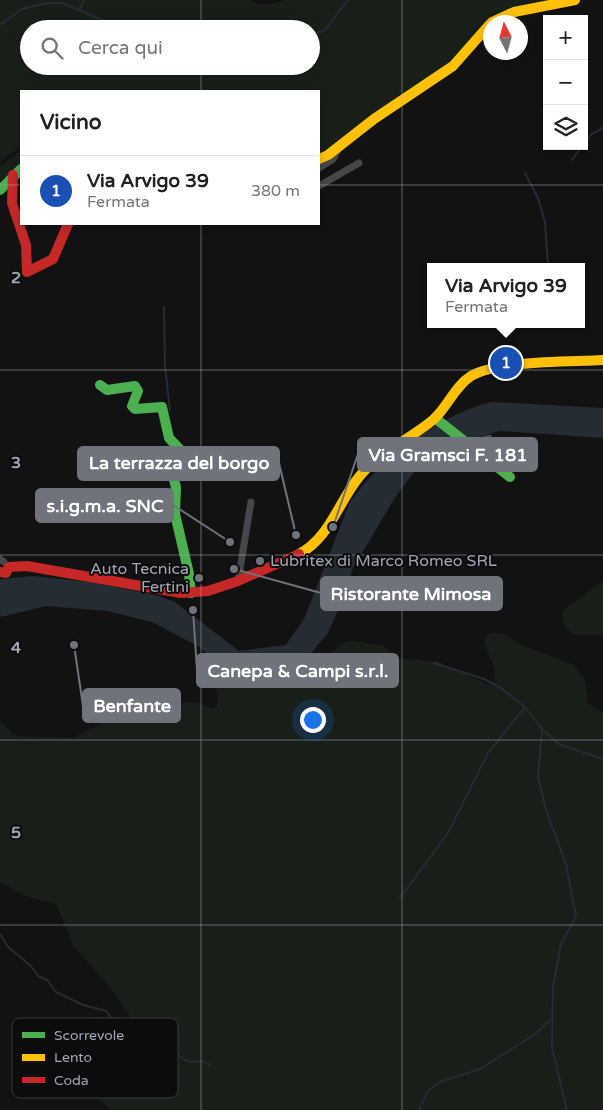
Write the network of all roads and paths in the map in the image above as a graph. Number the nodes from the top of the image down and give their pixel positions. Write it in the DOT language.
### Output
graph roads {
  1 [pos="575,0"];
  2 [pos="508,15"];
  3 [pos="483,33"];
  4 [pos="340,146"];
  5 [pos="320,157"];
  6 [pos="359,163"];
  7 [pos="320,167"];
  8 [pos="17,172"];
  9 [pos="320,185"];
  10 [pos="0,190"];
  11 [pos="68,225"];
  12 [pos="603,360"];
  13 [pos="100,385"];
  14 [pos="436,420"];
  15 [pos="489,438"];
  16 [pos="468,446"];
  17 [pos="510,476"];
  18 [pos="251,502"];
  19 [pos="2,567"];
  20 [pos="238,582"];
  21 [pos="191,593"];
  1 -- 2 [label="street"];
  3 -- 4 [label="street"];
  4 -- 5 [label="street"];
  4 -- 7 [label="street"];
  6 -- 9 [label="street"];
  8 -- 10 [label="street"];
  8 -- 11 [label="street"];
  12 -- 14 [label="street"];
  13 -- 21 [label="street"];
  14 -- 16 [label="street"];
  14 -- 20 [label="street"];
  15 -- 16 [label="street"];
  16 -- 17 [label="street"];
  18 -- 20 [label="street"];
  19 -- 21 [label="street"];
  20 -- 21 [label="street"];
}
